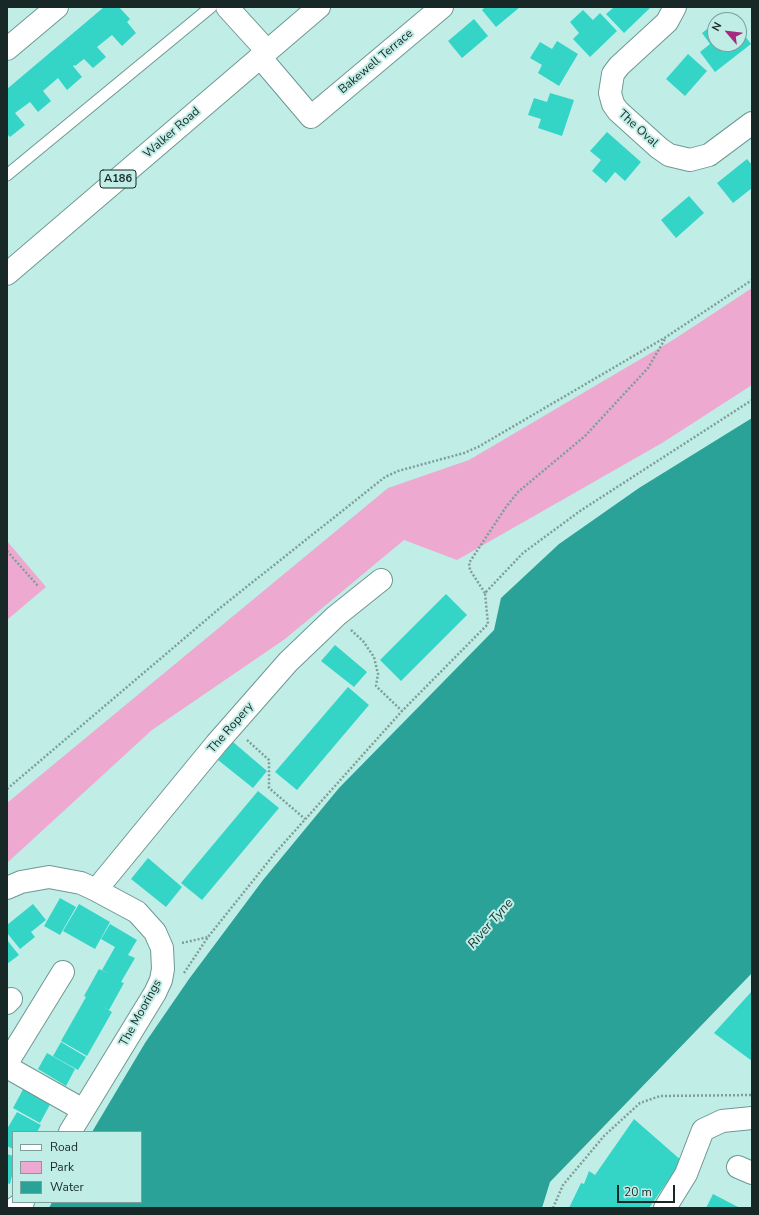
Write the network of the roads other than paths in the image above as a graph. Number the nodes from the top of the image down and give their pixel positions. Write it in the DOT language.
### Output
graph roads {
  1 [pos="57,7"];
  2 [pos="211,7"];
  3 [pos="227,7"];
  4 [pos="319,7"];
  5 [pos="442,7"];
  6 [pos="675,7"];
  7 [pos="7,49"];
  8 [pos="264,54"];
  9 [pos="752,124"];
  10 [pos="7,175"];
  11 [pos="7,274"];
  12 [pos="381,580"];
  13 [pos="7,888"];
  14 [pos="96,890"];
  15 [pos="63,972"];
  16 [pos="8,1060"];
  17 [pos="83,1110"];
  18 [pos="752,1118"];
  19 [pos="71,1131"];
  20 [pos="665,1208"];
  1 -- 7 [label="street"];
  2 -- 10 [label="lane"];
  3 -- 8 [label="street"];
  4 -- 8 [label="street, Walker Road / A186"];
  5 -- 8 [label="street, Bakewell Terrace"];
  6 -- 9 [label="street, The Oval"];
  8 -- 11 [label="street, Walker Road / A186"];
  12 -- 14 [label="street, The Ropery"];
  13 -- 14 [label="street, The Moorings"];
  14 -- 17 [label="street, The Moorings"];
  15 -- 16 [label="street"];
  16 -- 17 [label="street"];
  17 -- 19 [label="street, The Moorings"];
  18 -- 20 [label="street"];
}
